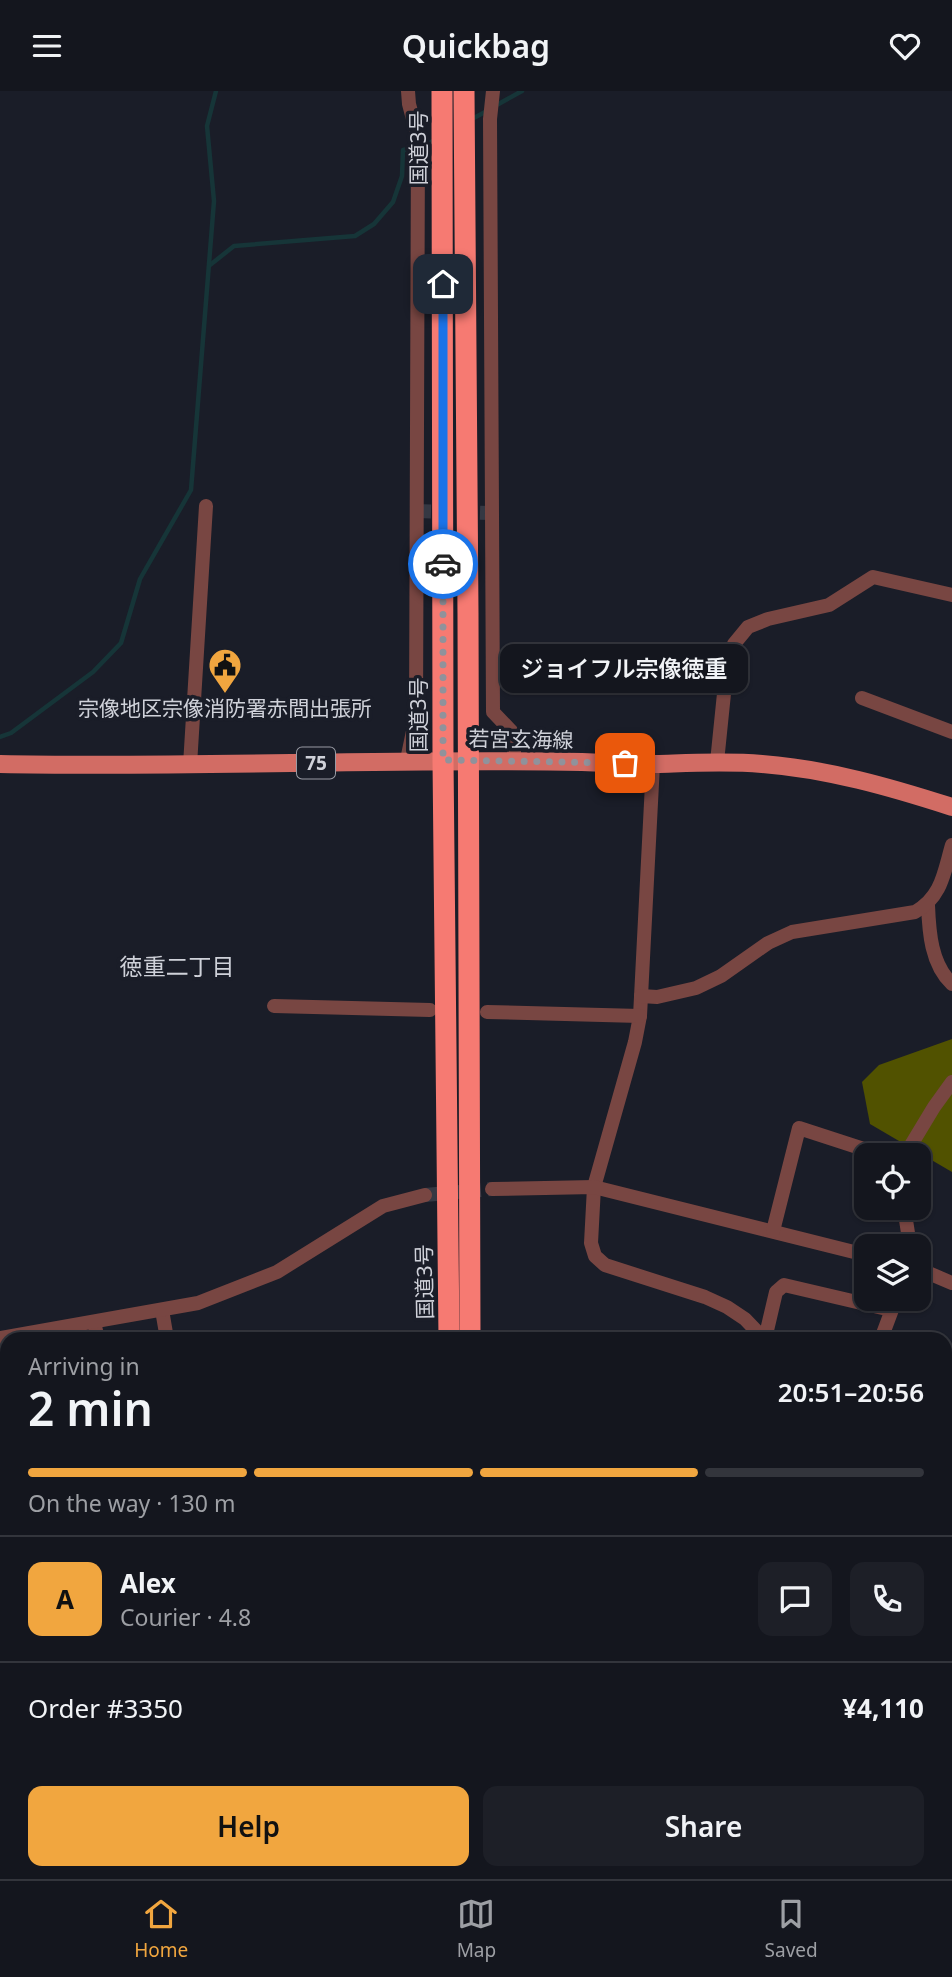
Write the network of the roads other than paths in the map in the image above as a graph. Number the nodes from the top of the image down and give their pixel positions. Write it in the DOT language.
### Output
graph roads {
  1 [pos="408,91"];
  2 [pos="493,91"];
  3 [pos="442,97"];
  4 [pos="464,97"];
  5 [pos="206,506"];
  6 [pos="952,595"];
  7 [pos="862,698"];
  8 [pos="952,732"];
  9 [pos="407,760"];
  10 [pos="443,760"];
  11 [pos="468,761"];
  12 [pos="514,761"];
  13 [pos="717,762"];
  14 [pos="0,764"];
  15 [pos="653,764"];
  16 [pos="190,765"];
  17 [pos="952,807"];
  18 [pos="952,845"];
  19 [pos="928,905"];
  20 [pos="952,984"];
  21 [pos="641,996"];
  22 [pos="274,1006"];
  23 [pos="430,1010"];
  24 [pos="487,1011"];
  25 [pos="640,1016"];
  26 [pos="952,1082"];
  27 [pos="912,1143"];
  28 [pos="854,1146"];
  29 [pos="594,1187"];
  30 [pos="492,1189"];
  31 [pos="425,1195"];
  32 [pos="774,1231"];
  33 [pos="854,1252"];
  34 [pos="931,1274"];
  35 [pos="952,1283"];
  36 [pos="854,1297"];
  37 [pos="162,1310"];
  38 [pos="891,1311"];
  39 [pos="94,1322"];
  40 [pos="35,1332"];
  41 [pos="96,1332"];
  42 [pos="166,1332"];
  43 [pos="449,1332"];
  44 [pos="470,1332"];
  45 [pos="757,1332"];
  46 [pos="766,1332"];
  47 [pos="884,1332"];
  1 -- 9 [label="street"];
  2 -- 12 [label="street"];
  3 -- 10 [label="highway, 国道3号"];
  4 -- 11 [label="highway"];
  5 -- 16 [label="street"];
  6 -- 13 [label="street"];
  7 -- 8 [label="street"];
  9 -- 10 [label="main road, 若宮玄海線 / 75"];
  9 -- 16 [label="main road, 若宮玄海線 / 75"];
  10 -- 11 [label="main road, 若宮玄海線 / 75"];
  10 -- 43 [label="highway, 国道3号"];
  11 -- 12 [label="main road, 若宮玄海線 / 75"];
  11 -- 44 [label="highway"];
  12 -- 15 [label="main road, 若宮玄海線 / 75"];
  13 -- 15 [label="main road, 若宮玄海線 / 75"];
  13 -- 17 [label="main road, 若宮玄海線 / 75"];
  14 -- 16 [label="main road, 若宮玄海線 / 75"];
  15 -- 21 [label="street"];
  18 -- 19 [label="street"];
  19 -- 20 [label="street"];
  19 -- 21 [label="street"];
  21 -- 25 [label="street"];
  22 -- 23 [label="street"];
  24 -- 25 [label="street"];
  25 -- 29 [label="street"];
  26 -- 27 [label="street"];
  28 -- 32 [label="street"];
  29 -- 30 [label="street"];
  29 -- 32 [label="street"];
  29 -- 45 [label="street"];
  31 -- 37 [label="street"];
  32 -- 33 [label="street"];
  34 -- 35 [label="street"];
  36 -- 46 [label="street"];
  37 -- 39 [label="street"];
  37 -- 42 [label="street"];
  38 -- 47 [label="street"];
  39 -- 40 [label="street"];
  39 -- 41 [label="street"];
}
